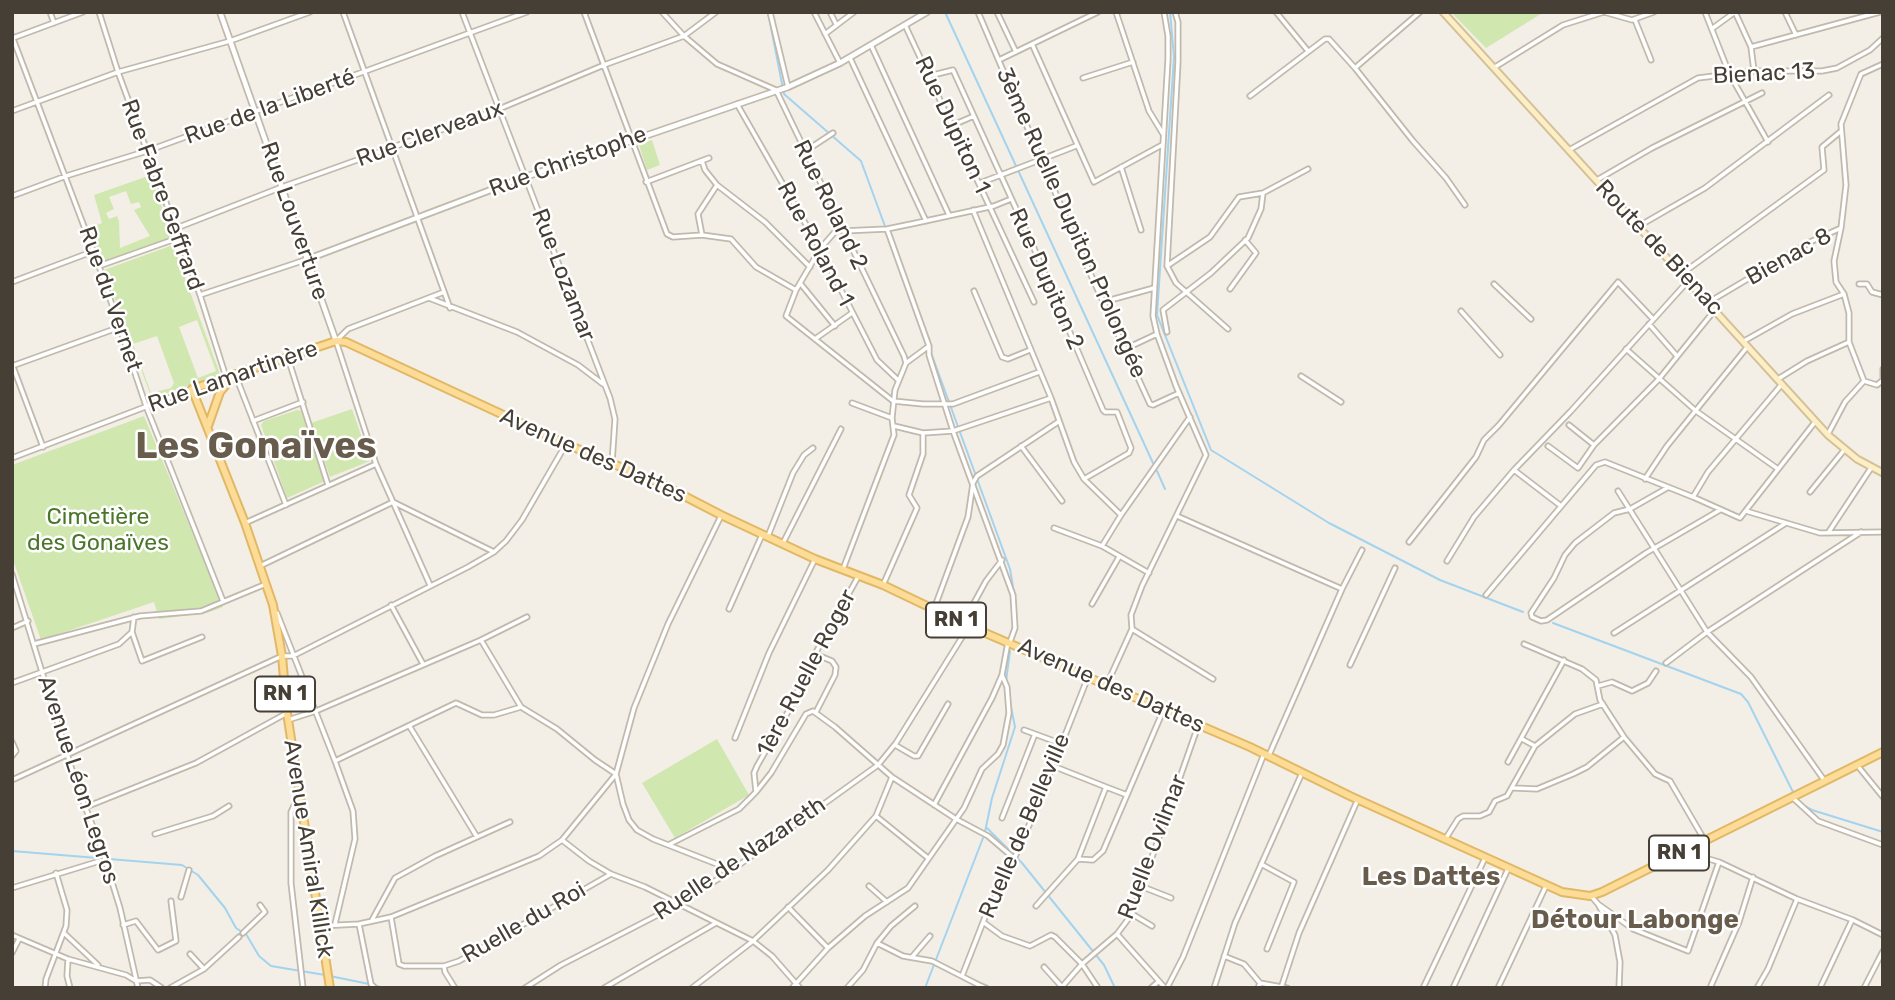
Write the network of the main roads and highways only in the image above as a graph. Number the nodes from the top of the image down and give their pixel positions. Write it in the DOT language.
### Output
graph roads {
  1 [pos="1443,12"];
  2 [pos="336,341"];
  3 [pos="235,374"];
  4 [pos="192,389"];
  5 [pos="208,428"];
  6 [pos="1883,473"];
  7 [pos="1883,752"];
  8 [pos="329,986"];
  1 -- 6 [label="main road, Route de Bienac"];
  2 -- 3 [label="main road, Rue Lamartinère"];
  2 -- 7 [label="main road, Avenue des Dattes / RN 1"];
  3 -- 4 [label="main road, Rue Lamartinère"];
  3 -- 5 [label="main road"];
  4 -- 5 [label="main road, Avenue Amiral Killick / RN 1"];
  5 -- 8 [label="main road, Avenue Amiral Killick / RN 1"];
}
